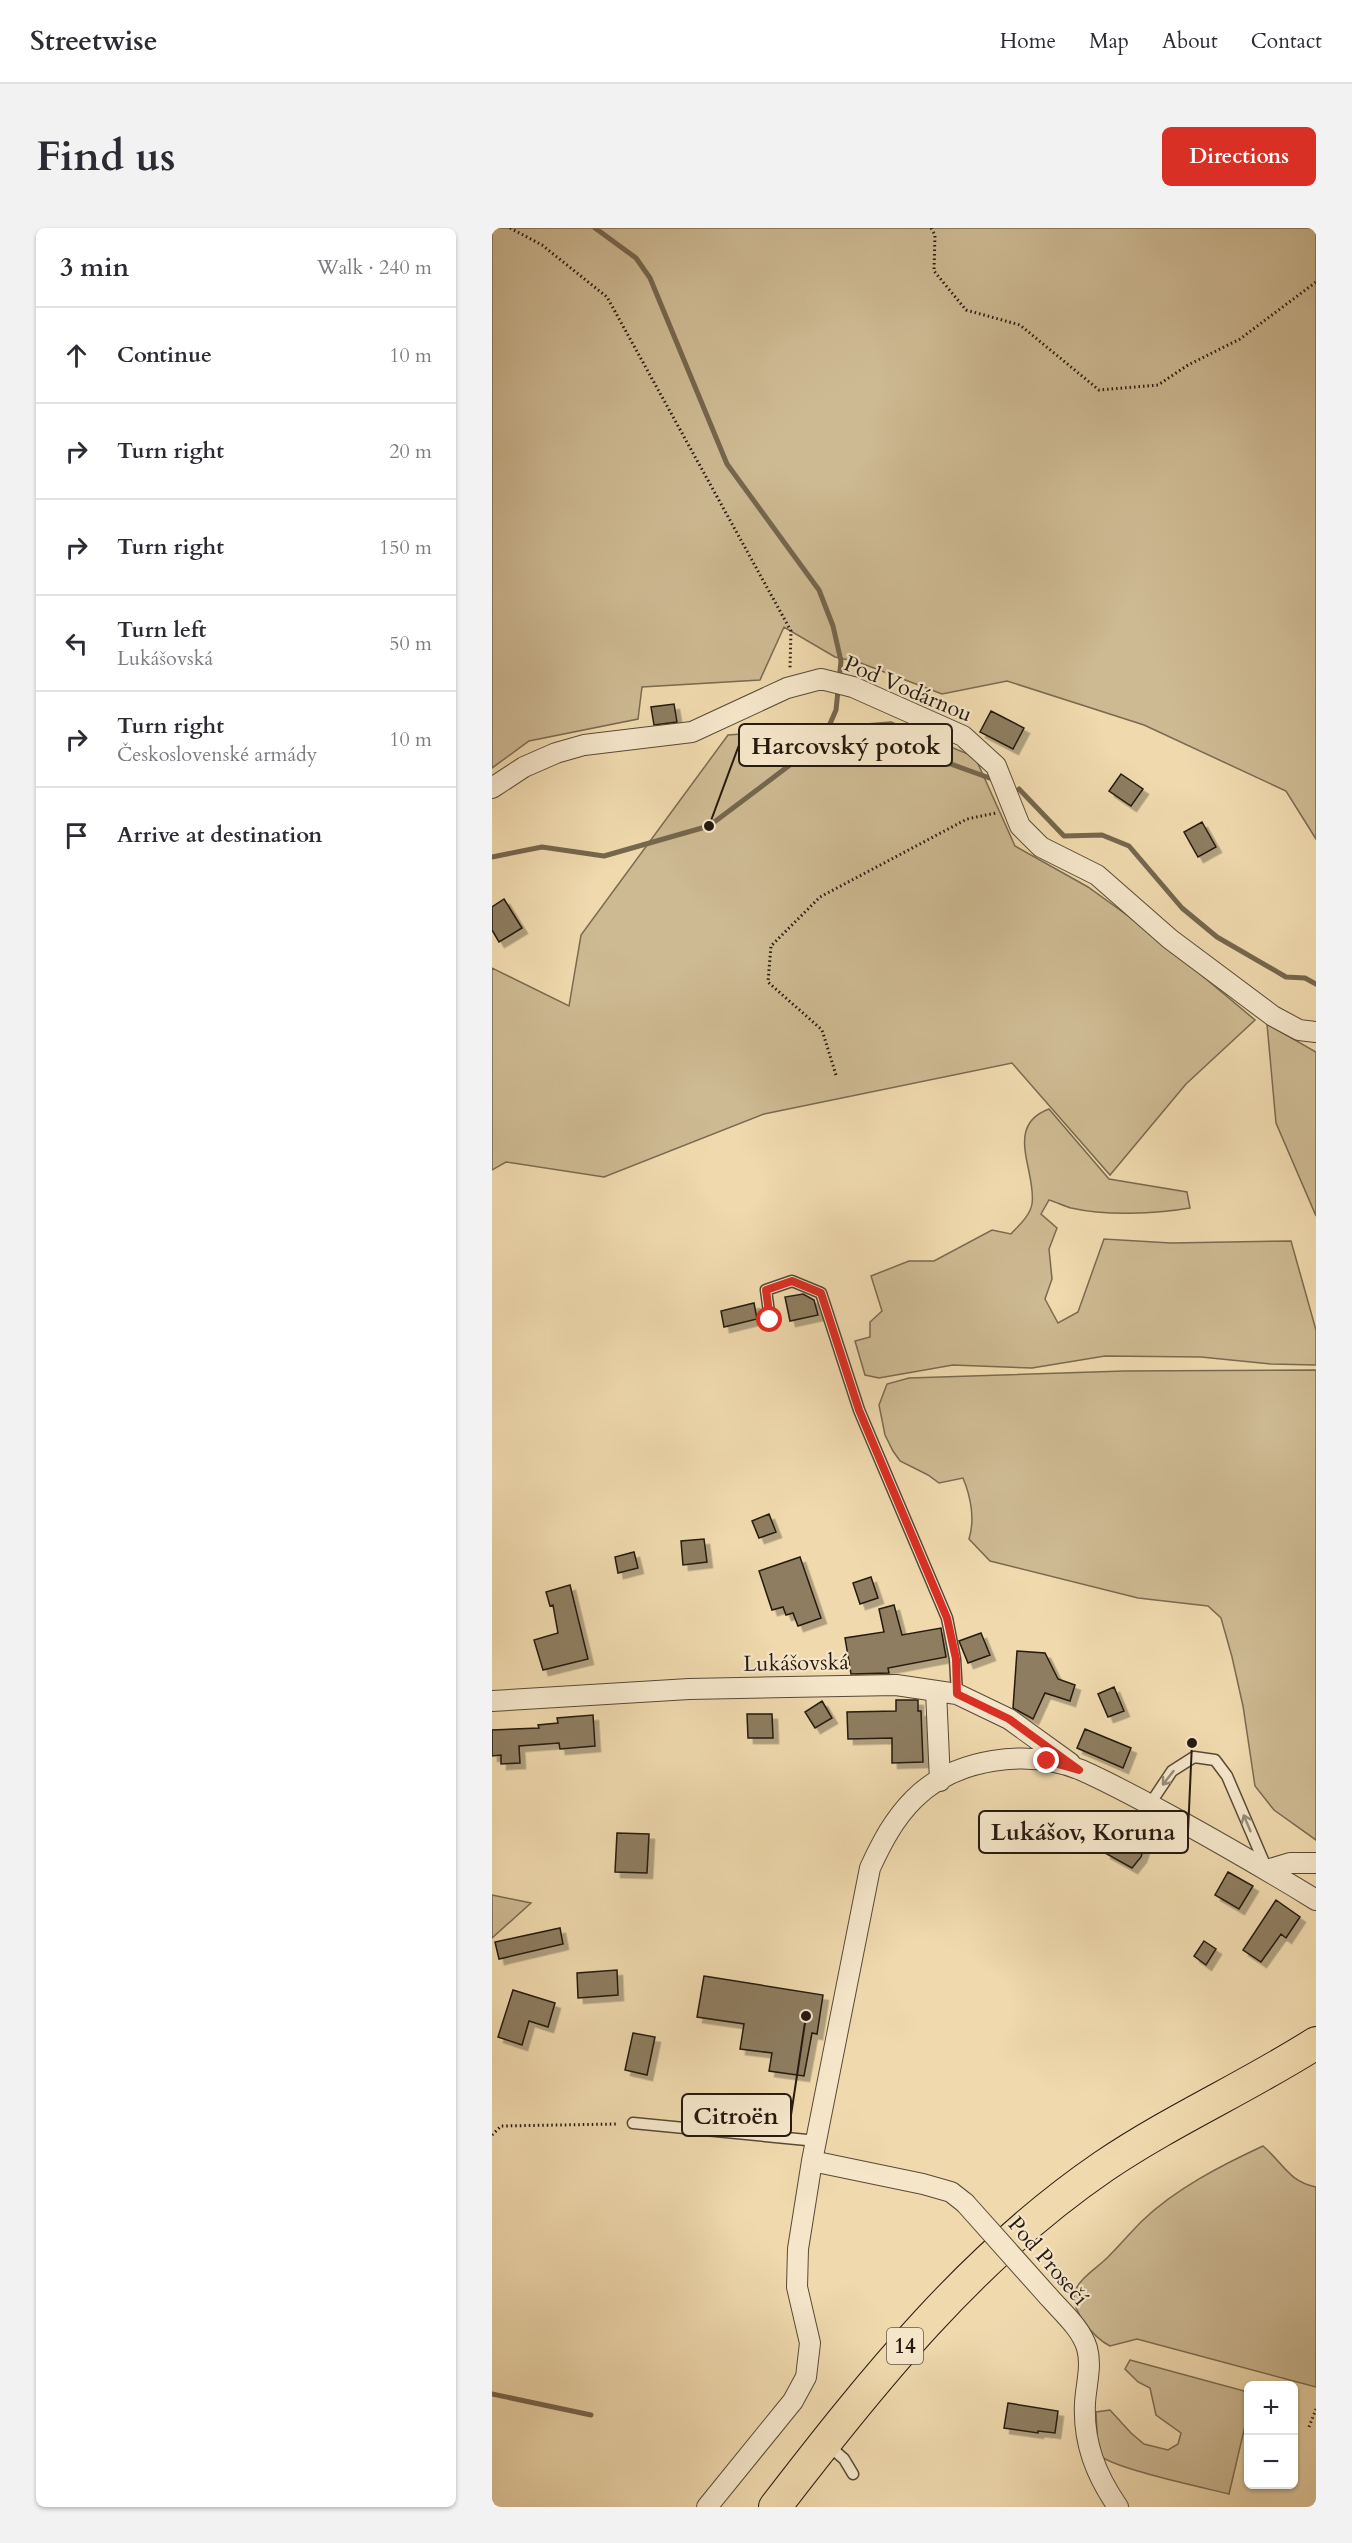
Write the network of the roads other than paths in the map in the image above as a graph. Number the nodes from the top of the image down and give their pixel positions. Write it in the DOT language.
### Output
graph roads {
  1 [pos="492,788"];
  2 [pos="1316,1032"];
  3 [pos="770,1320"];
  4 [pos="936,1691"];
  5 [pos="957,1694"];
  6 [pos="492,1701"];
  7 [pos="1079,1770"];
  8 [pos="940,1781"];
  9 [pos="1150,1804"];
  10 [pos="1316,1863"];
  11 [pos="1267,1870"];
  12 [pos="1316,1900"];
  13 [pos="1316,2043"];
  14 [pos="1316,2070"];
  15 [pos="1221,2098"];
  16 [pos="633,2123"];
  17 [pos="817,2141"];
  18 [pos="812,2161"];
  19 [pos="825,2442"];
  20 [pos="853,2474"];
  21 [pos="707,2507"];
  22 [pos="775,2507"];
  23 [pos="1118,2507"];
  1 -- 2 [label="street, Pod Vodárnou"];
  3 -- 5 [label="lane"];
  4 -- 5 [label="street, Lukášovská"];
  4 -- 6 [label="street, Lukášovská"];
  4 -- 8 [label="street"];
  5 -- 7 [label="street, Lukášovská"];
  7 -- 8 [label="street"];
  7 -- 9 [label="street"];
  8 -- 17 [label="street"];
  9 -- 11 [label="street"];
  11 -- 9 [label="lane, one-way"];
  10 -- 11 [label="street"];
  11 -- 12 [label="street"];
  13 -- 15 [label="main road, 14"];
  14 -- 15 [label="main road, 14"];
  15 -- 19 [label="main road, 14"];
  16 -- 17 [label="lane"];
  17 -- 18 [label="street"];
  18 -- 21 [label="street"];
  18 -- 23 [label="street, Pod Prosečí, bridge"];
  19 -- 20 [label="lane"];
  19 -- 22 [label="main road, 14"];
}
